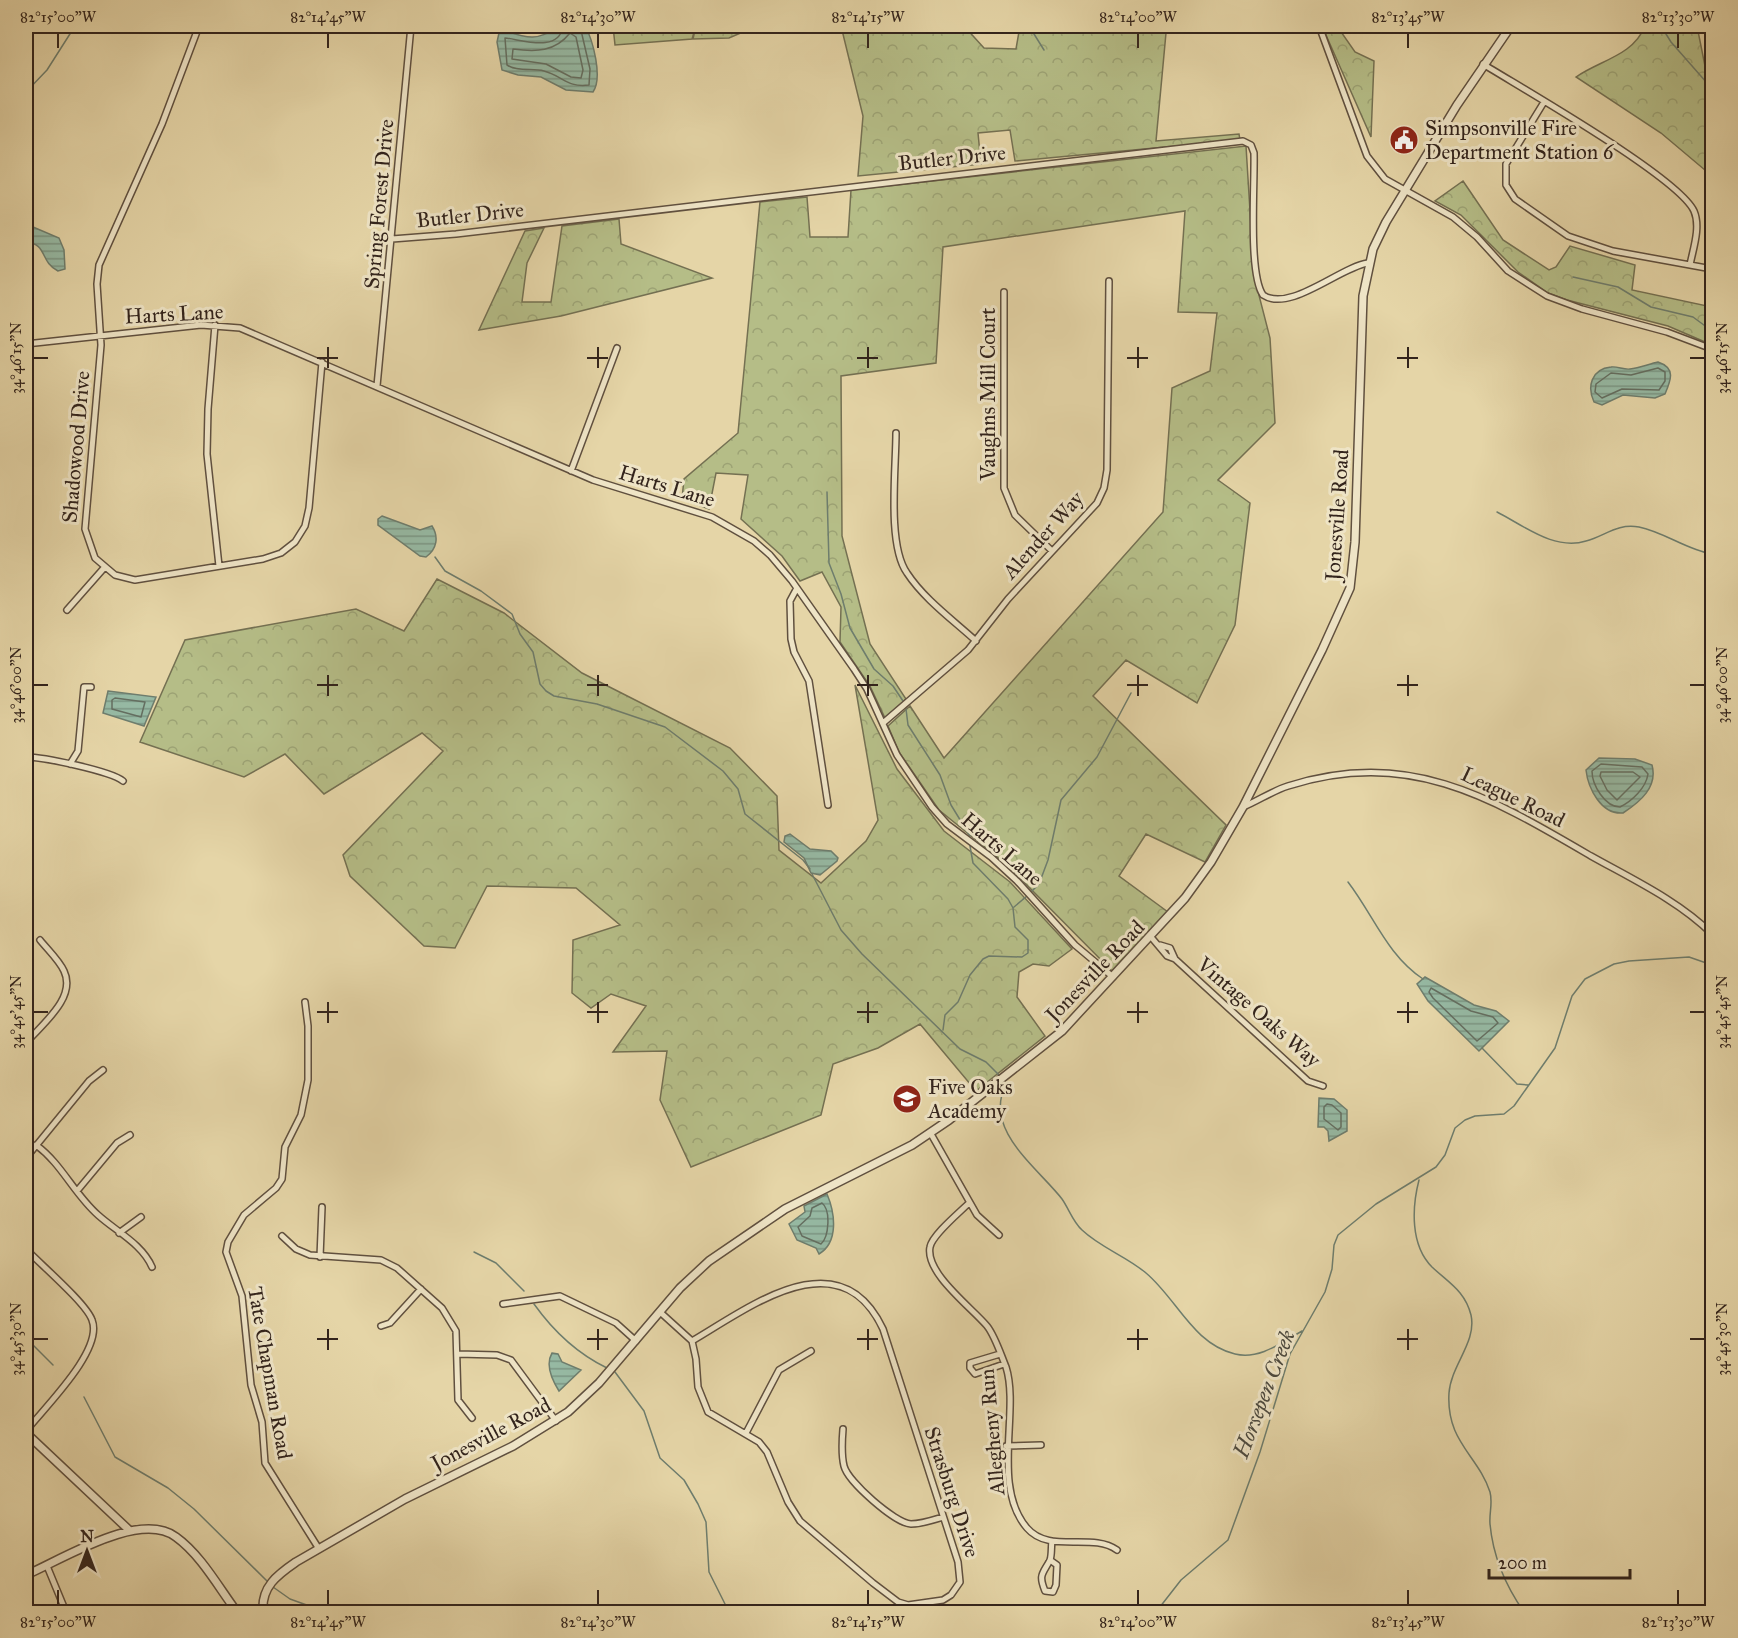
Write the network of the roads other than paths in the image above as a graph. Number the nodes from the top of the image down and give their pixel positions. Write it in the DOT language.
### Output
graph roads {
  1 [pos="199,26"];
  2 [pos="411,26"];
  3 [pos="1319,26"];
  4 [pos="1511,26"];
  5 [pos="1483,64"];
  6 [pos="1544,102"];
  7 [pos="1404,191"];
  8 [pos="392,239"];
  9 [pos="1368,263"];
  10 [pos="1690,265"];
  11 [pos="1713,269"];
  12 [pos="1109,281"];
  13 [pos="1004,292"];
  14 [pos="215,324"];
  15 [pos="101,335"];
  16 [pos="26,344"];
  17 [pos="617,348"];
  18 [pos="1713,349"];
  19 [pos="322,362"];
  20 [pos="378,386"];
  21 [pos="896,433"];
  22 [pos="571,471"];
  23 [pos="1052,551"];
  24 [pos="219,566"];
  25 [pos="104,568"];
  26 [pos="796,588"];
  27 [pos="67,610"];
  28 [pos="976,641"];
  29 [pos="91,687"];
  30 [pos="883,723"];
  31 [pos="26,757"];
  32 [pos="70,764"];
  33 [pos="123,781"];
  34 [pos="828,805"];
  35 [pos="1243,807"];
  36 [pos="1713,934"];
  37 [pos="1151,937"];
  38 [pos="40,940"];
  39 [pos="1113,977"];
  40 [pos="305,1002"];
  41 [pos="26,1043"];
  42 [pos="103,1070"];
  43 [pos="1323,1086"];
  44 [pos="931,1134"];
  45 [pos="130,1135"];
  46 [pos="36,1145"];
  47 [pos="26,1158"];
  48 [pos="77,1191"];
  49 [pos="969,1203"];
  50 [pos="322,1207"];
  51 [pos="141,1217"];
  52 [pos="120,1233"];
  53 [pos="999,1235"];
  54 [pos="282,1236"];
  55 [pos="26,1249"];
  56 [pos="320,1257"];
  57 [pos="152,1267"];
  58 [pos="421,1288"];
  59 [pos="503,1304"];
  60 [pos="660,1312"];
  61 [pos="381,1326"];
  62 [pos="636,1341"];
  63 [pos="692,1341"];
  64 [pos="811,1351"];
  65 [pos="458,1354"];
  66 [pos="1000,1354"];
  67 [pos="1004,1364"];
  68 [pos="471,1418"];
  69 [pos="556,1421"];
  70 [pos="843,1429"];
  71 [pos="26,1432"];
  72 [pos="746,1432"];
  73 [pos="1041,1445"];
  74 [pos="1006,1446"];
  75 [pos="943,1517"];
  76 [pos="129,1530"];
  77 [pos="1052,1541"];
  78 [pos="319,1549"];
  79 [pos="1117,1550"];
  80 [pos="1050,1560"];
  81 [pos="47,1566"];
  82 [pos="26,1575"];
  83 [pos="66,1612"];
  84 [pos="237,1612"];
  85 [pos="263,1612"];
  1 -- 15 [label="street"];
  2 -- 8 [label="street, Spring Forest Drive"];
  3 -- 7 [label="street"];
  4 -- 5 [label="street, Jonesville Road"];
  5 -- 6 [label="street"];
  5 -- 7 [label="street, Jonesville Road"];
  6 -- 10 [label="street"];
  6 -- 10 [label="street"];
  7 -- 9 [label="street, Jonesville Road"];
  7 -- 18 [label="street"];
  8 -- 9 [label="street, Butler Drive"];
  8 -- 20 [label="street, Spring Forest Drive"];
  9 -- 35 [label="street, Jonesville Road"];
  10 -- 11 [label="street"];
  12 -- 23 [label="street, Alender Way"];
  13 -- 23 [label="street, Vaughns Mill Court"];
  14 -- 15 [label="street, Harts Lane"];
  14 -- 19 [label="street, Harts Lane"];
  14 -- 24 [label="street"];
  15 -- 16 [label="street, Harts Lane"];
  15 -- 25 [label="street, Shadowood Drive"];
  17 -- 22 [label="street"];
  19 -- 20 [label="street, Harts Lane"];
  19 -- 24 [label="street"];
  20 -- 22 [label="street, Harts Lane"];
  21 -- 28 [label="street"];
  22 -- 26 [label="street, Harts Lane"];
  23 -- 28 [label="street, Alender Way"];
  24 -- 25 [label="street"];
  25 -- 27 [label="street"];
  26 -- 30 [label="street, Harts Lane"];
  26 -- 34 [label="street"];
  28 -- 30 [label="street, Alender Way"];
  29 -- 32 [label="street"];
  30 -- 39 [label="street, Harts Lane"];
  31 -- 32 [label="street"];
  32 -- 33 [label="street"];
  35 -- 36 [label="street, League Road"];
  35 -- 37 [label="street, Jonesville Road"];
  37 -- 39 [label="street, Jonesville Road"];
  37 -- 43 [label="street, Vintage Oaks Way"];
  38 -- 41 [label="street"];
  39 -- 44 [label="street, Jonesville Road"];
  40 -- 78 [label="street, Tate Chapman Road"];
  42 -- 46 [label="street"];
  44 -- 49 [label="street"];
  44 -- 60 [label="street, Jonesville Road"];
  45 -- 48 [label="street"];
  46 -- 47 [label="street"];
  46 -- 48 [label="street"];
  48 -- 52 [label="street"];
  49 -- 53 [label="street"];
  49 -- 66 [label="street, Allegheny Run"];
  50 -- 56 [label="street"];
  51 -- 52 [label="street"];
  52 -- 57 [label="street"];
  54 -- 56 [label="street"];
  55 -- 71 [label="street"];
  56 -- 58 [label="street"];
  58 -- 61 [label="street"];
  58 -- 65 [label="street"];
  59 -- 62 [label="street"];
  60 -- 62 [label="street, Jonesville Road"];
  60 -- 63 [label="street"];
  62 -- 69 [label="street, Jonesville Road"];
  63 -- 72 [label="street, Strasburg Drive"];
  63 -- 75 [label="street, Strasburg Drive"];
  64 -- 72 [label="street"];
  65 -- 68 [label="street"];
  65 -- 69 [label="street"];
  66 -- 67 [label="street, Allegheny Run"];
  66 -- 67 [label="street"];
  67 -- 74 [label="street, Allegheny Run"];
  69 -- 78 [label="street, Jonesville Road"];
  70 -- 75 [label="street"];
  71 -- 76 [label="street"];
  72 -- 75 [label="street, Strasburg Drive"];
  73 -- 74 [label="street"];
  74 -- 77 [label="street, Allegheny Run"];
  76 -- 81 [label="street"];
  76 -- 84 [label="street"];
  77 -- 79 [label="street, Allegheny Run"];
  77 -- 80 [label="street"];
  78 -- 85 [label="street, Jonesville Road"];
  80 -- 80 [label="street"];
  81 -- 82 [label="street"];
  81 -- 83 [label="street"];
}
